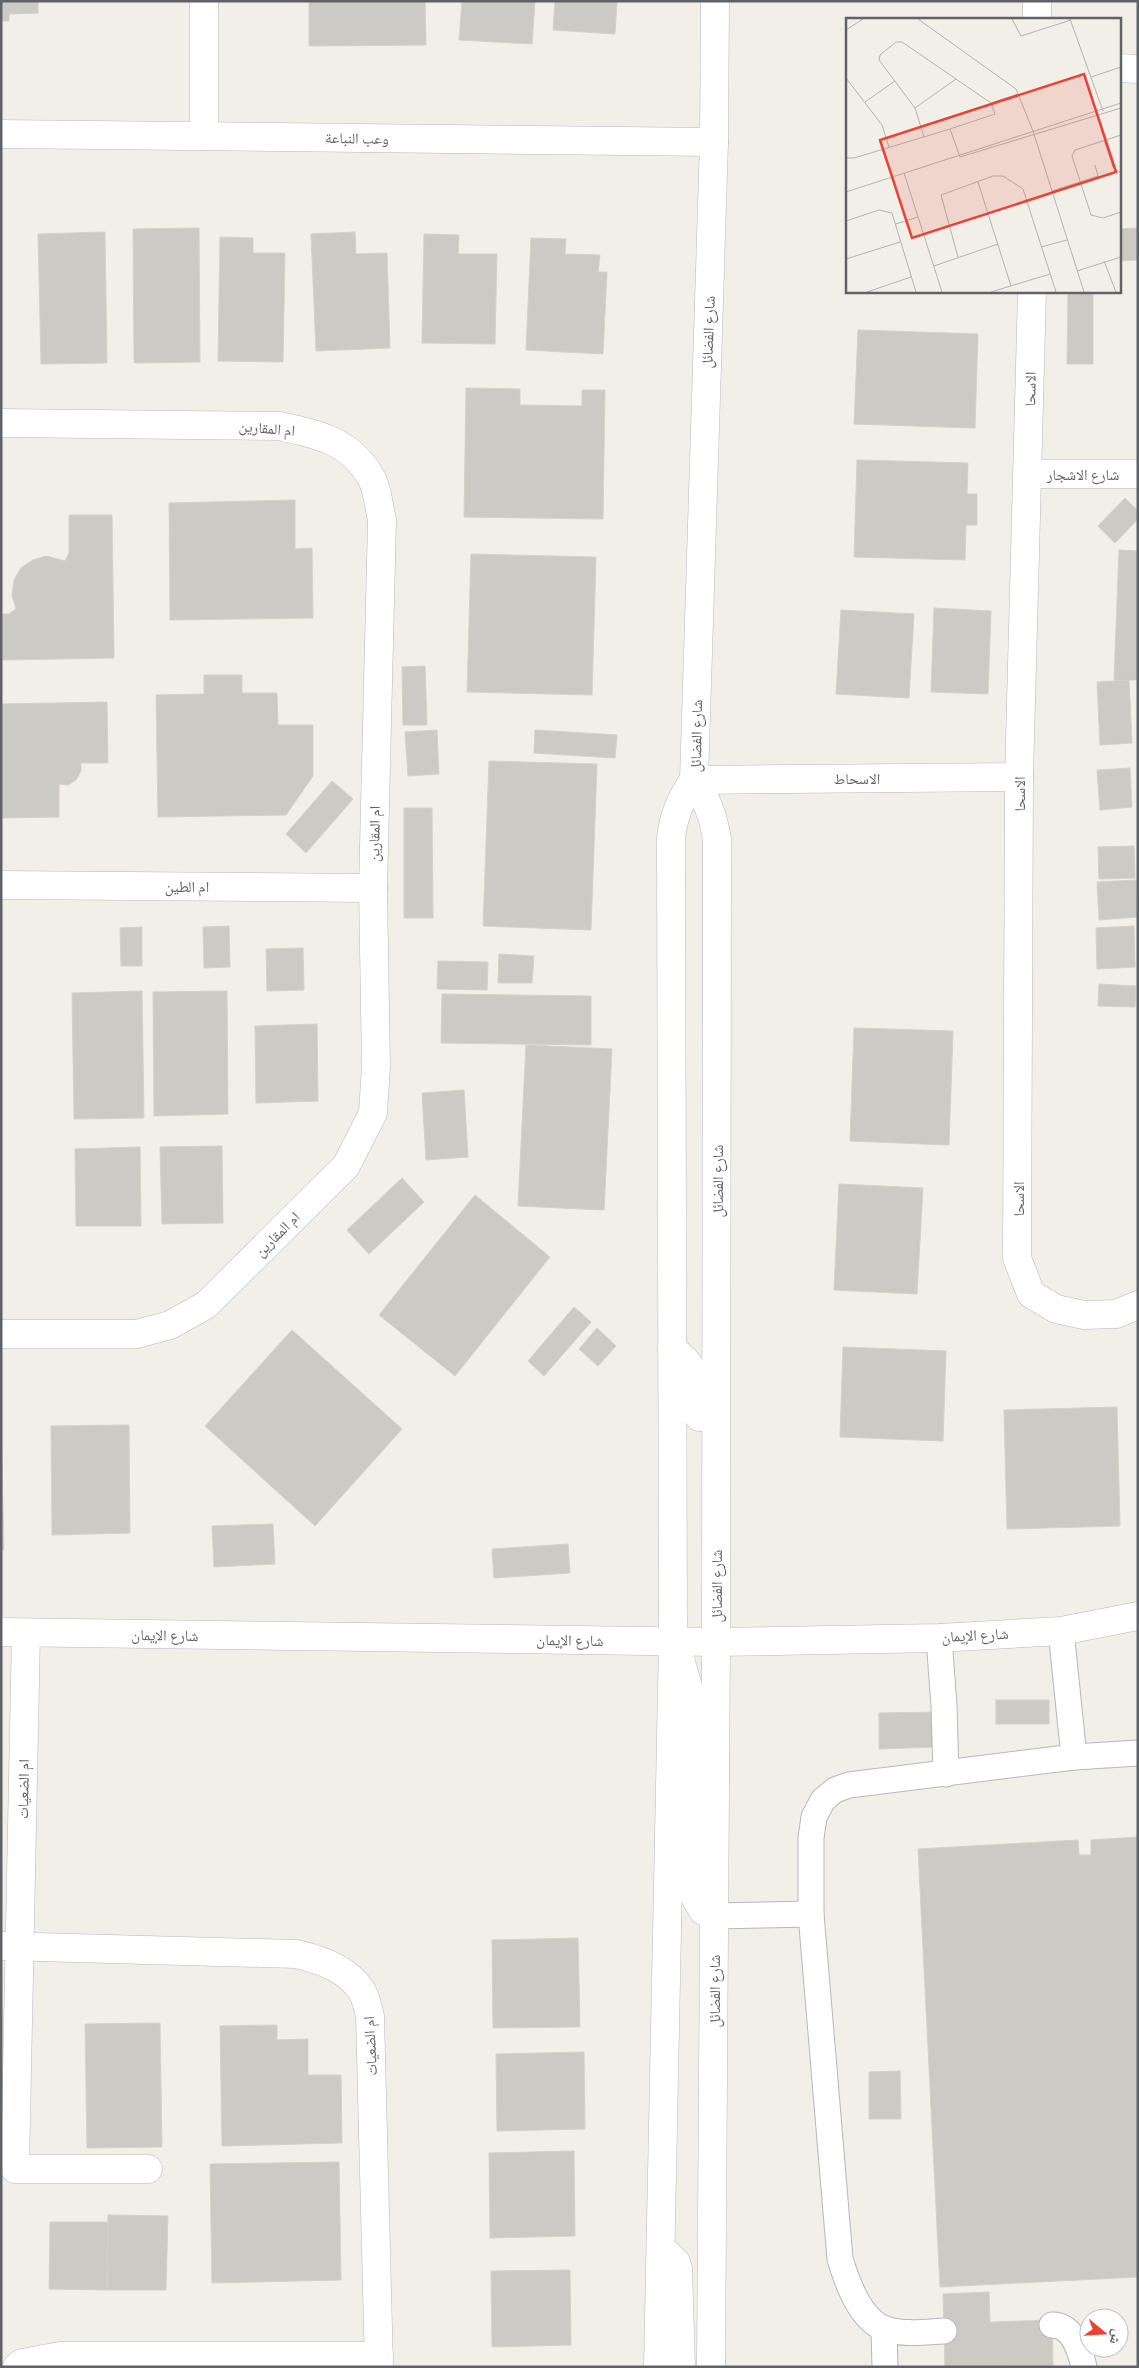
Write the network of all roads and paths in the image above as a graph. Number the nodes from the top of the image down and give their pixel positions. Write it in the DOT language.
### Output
graph roads {
  1 [pos="204,1"];
  2 [pos="715,1"];
  3 [pos="1037,1"];
  4 [pos="1037,18"];
  5 [pos="1122,68"];
  6 [pos="1138,69"];
  7 [pos="1,134"];
  8 [pos="204,136"];
  9 [pos="714,142"];
  10 [pos="1032,292"];
  11 [pos="1,423"];
  12 [pos="1029,474"];
  13 [pos="1138,474"];
  14 [pos="1019,777"];
  15 [pos="694,780"];
  16 [pos="1,885"];
  17 [pos="373,888"];
  18 [pos="1138,1305"];
  19 [pos="1,1334"];
  20 [pos="672,1349"];
  21 [pos="1138,1616"];
  22 [pos="1062,1631"];
  23 [pos="14,1633"];
  24 [pos="939,1638"];
  25 [pos="672,1642"];
  26 [pos="716,1642"];
  27 [pos="1138,1753"];
  28 [pos="1074,1757"];
  29 [pos="946,1774"];
  30 [pos="811,1914"];
  31 [pos="714,1916"];
  32 [pos="10,1946"];
  33 [pos="8,2169"];
  34 [pos="148,2169"];
  35 [pos="660,2249"];
  36 [pos="1052,2325"];
  37 [pos="884,2329"];
  38 [pos="944,2331"];
  39 [pos="379,2362"];
  40 [pos="17,2367"];
  41 [pos="658,2367"];
  42 [pos="681,2367"];
  43 [pos="711,2367"];
  44 [pos="885,2367"];
  45 [pos="1084,2367"];
  1 -- 8 [label="street"];
  2 -- 9 [label="street, شارع الفضائل"];
  3 -- 4 [label="street"];
  5 -- 6 [label="street"];
  7 -- 8 [label="street, وعب النباعة"];
  8 -- 9 [label="street, وعب النباعة"];
  9 -- 15 [label="street, شارع الفضائل"];
  10 -- 12 [label="street, الاسحا"];
  11 -- 17 [label="street, ام المقارين"];
  12 -- 13 [label="street, شارع الاشجار"];
  12 -- 14 [label="street, الاسحا"];
  14 -- 15 [label="street, الاسحاط"];
  14 -- 18 [label="street, الاسحا"];
  15 -- 20 [label="street"];
  15 -- 26 [label="street, شارع الفضائل"];
  16 -- 17 [label="street, ام الطين"];
  17 -- 19 [label="street, ام المقارين"];
  20 -- 25 [label="street"];
  20 -- 26 [label="street"];
  21 -- 22 [label="street, شارع الإيمان"];
  22 -- 24 [label="street, شارع الإيمان"];
  22 -- 28 [label="lane"];
  23 -- 25 [label="street, شارع الإيمان"];
  23 -- 32 [label="street, ام الضعيات"];
  24 -- 26 [label="street, شارع الإيمان"];
  24 -- 29 [label="lane"];
  25 -- 26 [label="street, شارع الإيمان"];
  25 -- 31 [label="street"];
  25 -- 35 [label="street"];
  26 -- 31 [label="street, شارع الفضائل"];
  27 -- 28 [label="lane"];
  28 -- 29 [label="lane"];
  29 -- 30 [label="lane"];
  30 -- 31 [label="lane"];
  30 -- 37 [label="lane"];
  31 -- 43 [label="street, شارع الفضائل"];
  32 -- 33 [label="street"];
  32 -- 39 [label="street, ام الضعيات"];
  33 -- 34 [label="street"];
  35 -- 41 [label="street"];
  35 -- 42 [label="street"];
  36 -- 45 [label="lane"];
  37 -- 38 [label="lane"];
  37 -- 44 [label="lane"];
  39 -- 40 [label="street"];
}
